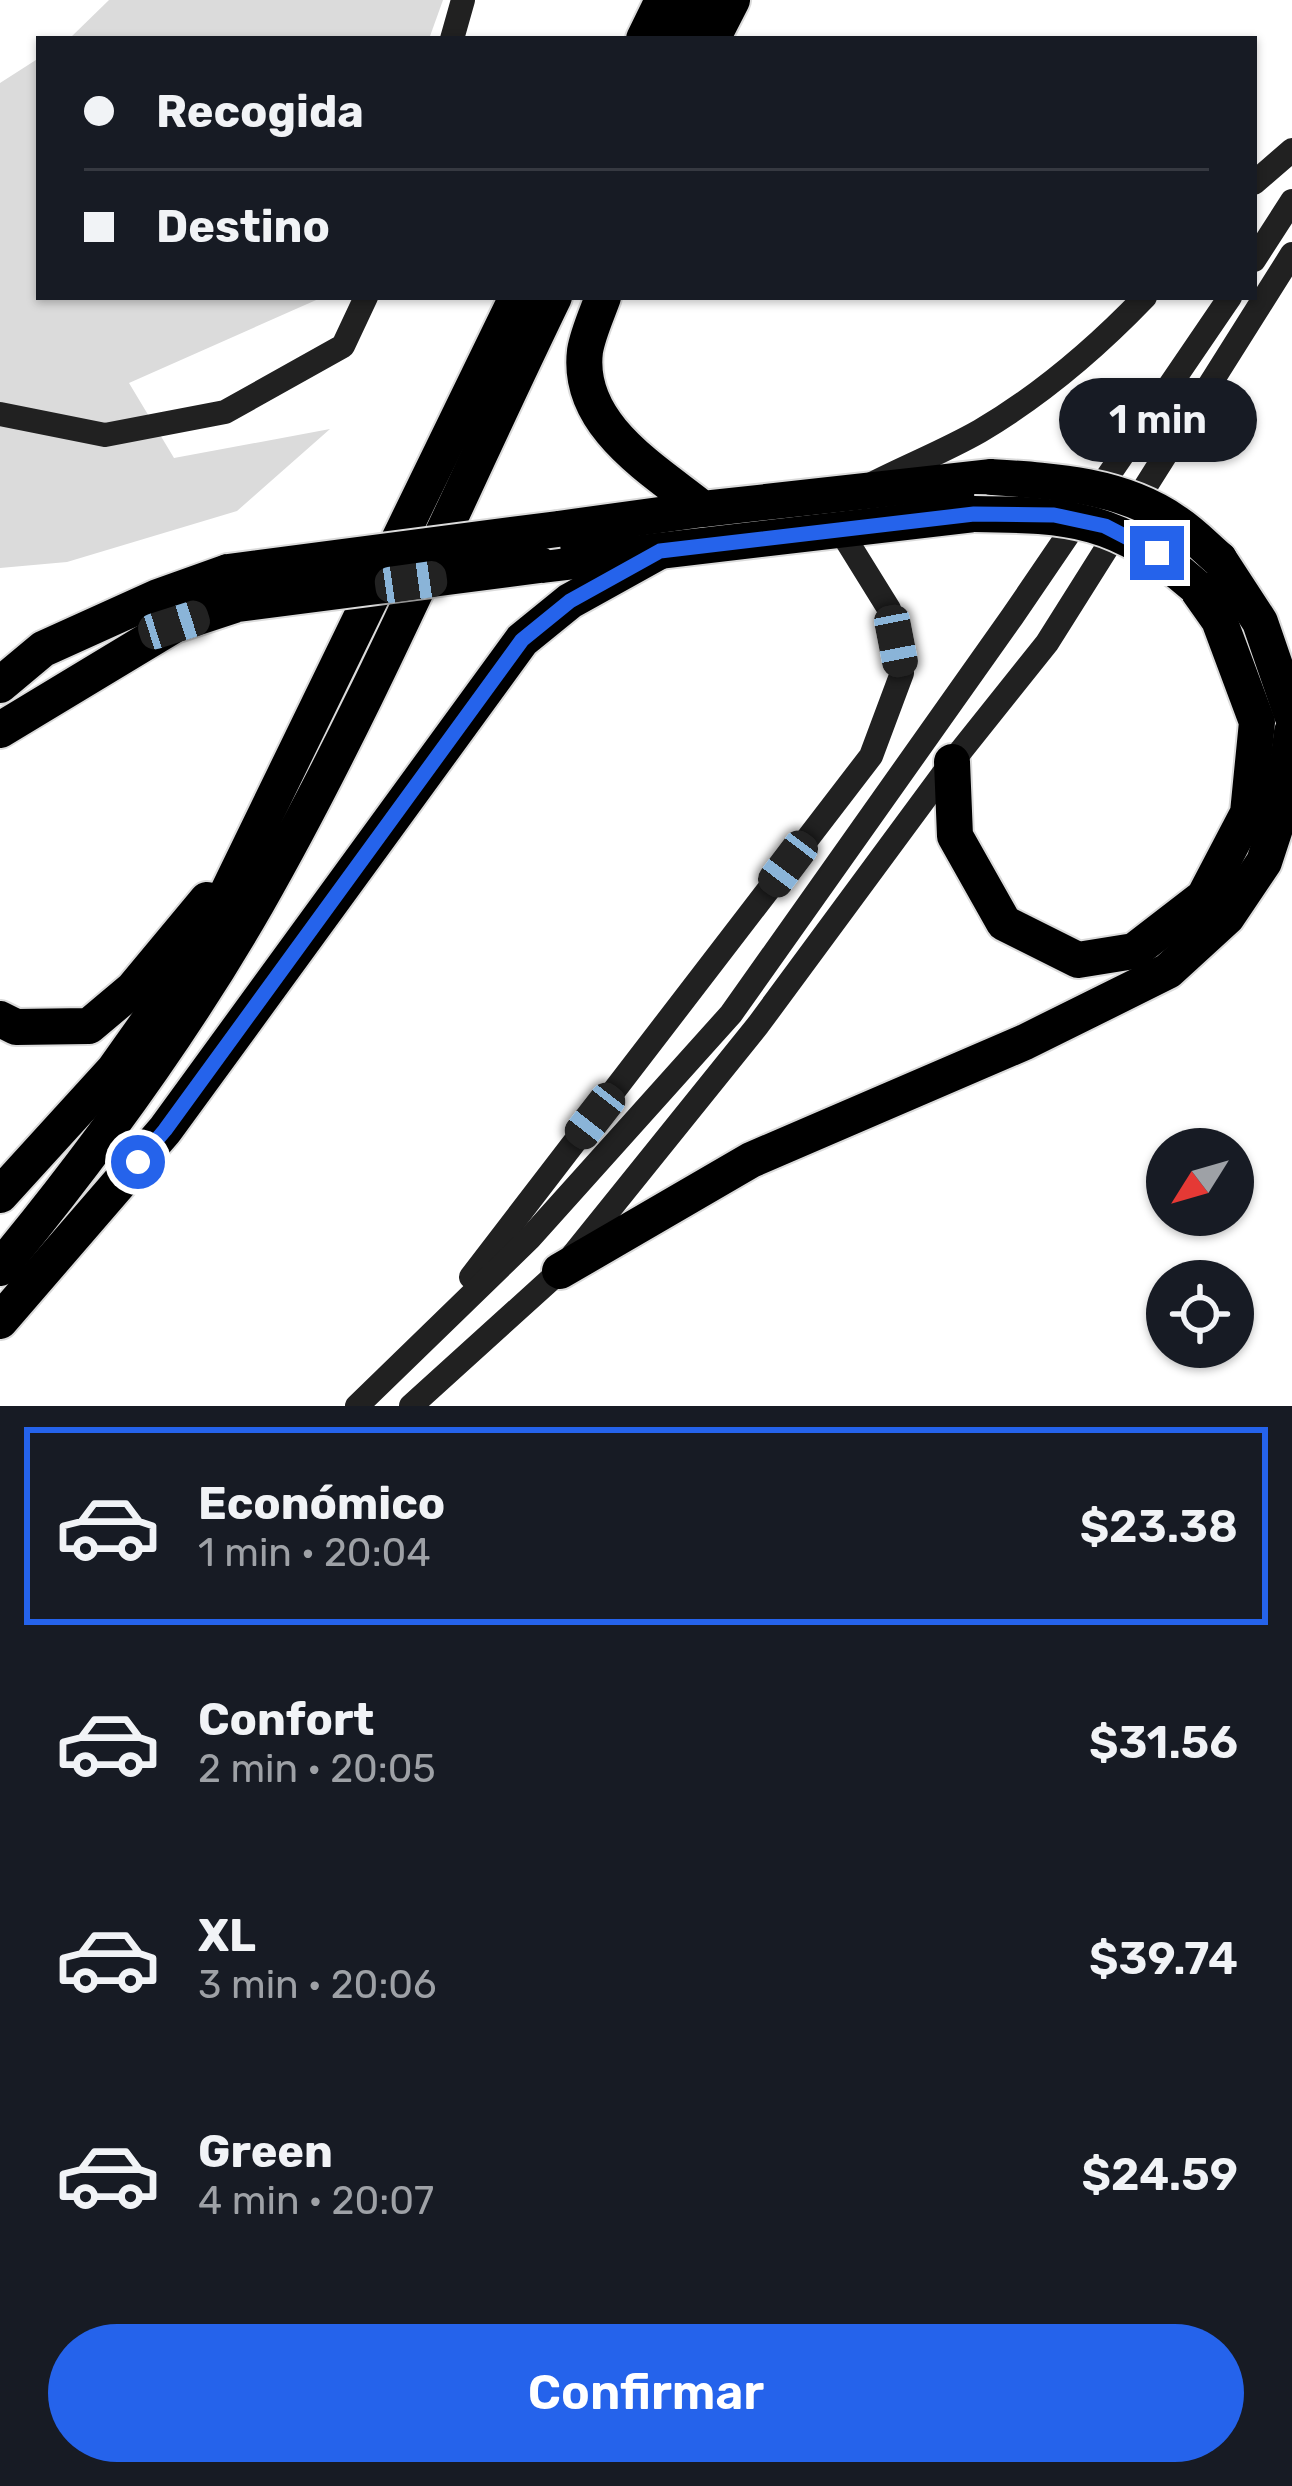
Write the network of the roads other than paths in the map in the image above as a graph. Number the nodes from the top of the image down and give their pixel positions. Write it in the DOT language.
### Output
graph roads {
  1 [pos="463,0"];
  2 [pos="663,0"];
  3 [pos="700,0"];
  4 [pos="732,0"];
  5 [pos="453,36"];
  6 [pos="645,36"];
  7 [pos="682,36"];
  8 [pos="714,36"];
  9 [pos="1292,150"];
  10 [pos="1257,180"];
  11 [pos="1292,202"];
  12 [pos="1292,254"];
  13 [pos="1257,255"];
  14 [pos="365,300"];
  15 [pos="516,300"];
  16 [pos="553,300"];
  17 [pos="602,300"];
  18 [pos="1142,300"];
  19 [pos="1227,300"];
  20 [pos="0,414"];
  21 [pos="703,509"];
  22 [pos="845,512"];
  23 [pos="660,551"];
  24 [pos="1207,573"];
  25 [pos="233,588"];
  26 [pos="0,686"];
  27 [pos="1292,715"];
  28 [pos="0,730"];
  29 [pos="1292,732"];
  30 [pos="952,762"];
  31 [pos="239,860"];
  32 [pos="0,1019"];
  33 [pos="0,1195"];
  34 [pos="0,1268"];
  35 [pos="560,1271"];
  36 [pos="0,1321"];
  37 [pos="429,1331"];
  38 [pos="356,1406"];
  39 [pos="411,1406"];
  1 -- 5 [label="main road"];
  2 -- 6 [label="highway"];
  3 -- 7 [label="highway"];
  4 -- 8 [label="highway"];
  9 -- 10 [label="main road"];
  11 -- 13 [label="main road"];
  12 -- 30 [label="main road"];
  14 -- 20 [label="main road"];
  15 -- 31 [label="highway"];
  16 -- 34 [label="highway"];
  17 -- 21 [label="highway"];
  18 -- 22 [label="main road"];
  19 -- 37 [label="main road"];
  21 -- 22 [label="highway"];
  21 -- 25 [label="highway, bridge"];
  22 -- 23 [label="highway"];
  22 -- 24 [label="highway, bridge"];
  22 -- 24 [label="highway, bridge"];
  22 -- 37 [label="main road"];
  23 -- 25 [label="highway, bridge"];
  23 -- 36 [label="highway"];
  24 -- 27 [label="highway"];
  24 -- 30 [label="highway"];
  25 -- 26 [label="highway"];
  25 -- 28 [label="highway"];
  29 -- 35 [label="highway"];
  30 -- 35 [label="main road"];
  31 -- 32 [label="highway"];
  31 -- 33 [label="highway"];
  35 -- 39 [label="main road"];
  37 -- 38 [label="main road"];
}
